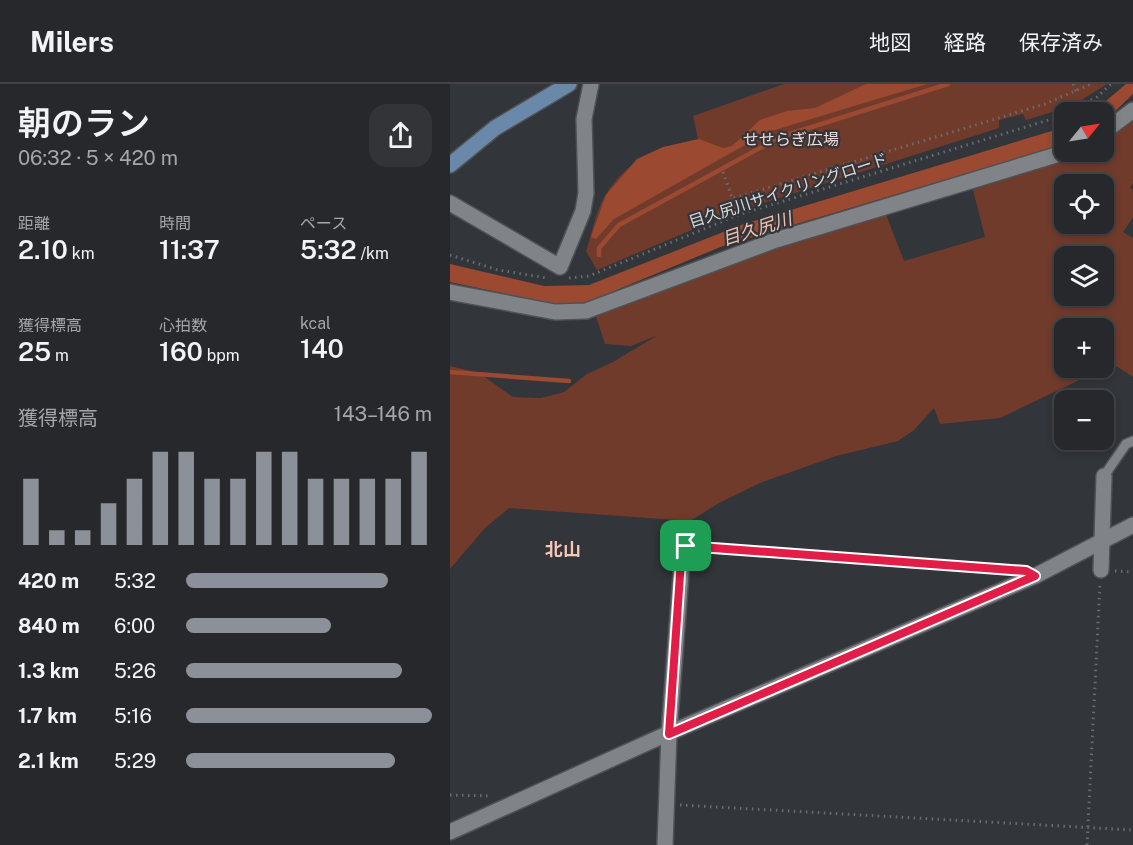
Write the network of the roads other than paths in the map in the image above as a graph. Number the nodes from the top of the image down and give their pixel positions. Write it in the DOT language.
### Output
graph roads {
  1 [pos="569,84"];
  2 [pos="591,84"];
  3 [pos="1133,110"];
  4 [pos="1114,124"];
  5 [pos="1054,156"];
  6 [pos="450,165"];
  7 [pos="450,204"];
  8 [pos="450,292"];
  9 [pos="1133,441"];
  10 [pos="1104,476"];
  11 [pos="1133,525"];
  12 [pos="1102,539"];
  13 [pos="686,546"];
  14 [pos="1101,570"];
  15 [pos="1035,576"];
  16 [pos="669,734"];
  17 [pos="450,832"];
  18 [pos="665,845"];
  1 -- 6 [label="street"];
  2 -- 7 [label="street"];
  3 -- 4 [label="street"];
  5 -- 8 [label="street"];
  9 -- 10 [label="lane"];
  10 -- 12 [label="street"];
  11 -- 12 [label="street"];
  12 -- 14 [label="street"];
  12 -- 15 [label="street"];
  13 -- 15 [label="lane"];
  13 -- 16 [label="street"];
  15 -- 16 [label="street"];
  16 -- 17 [label="street"];
  16 -- 18 [label="street"];
}
